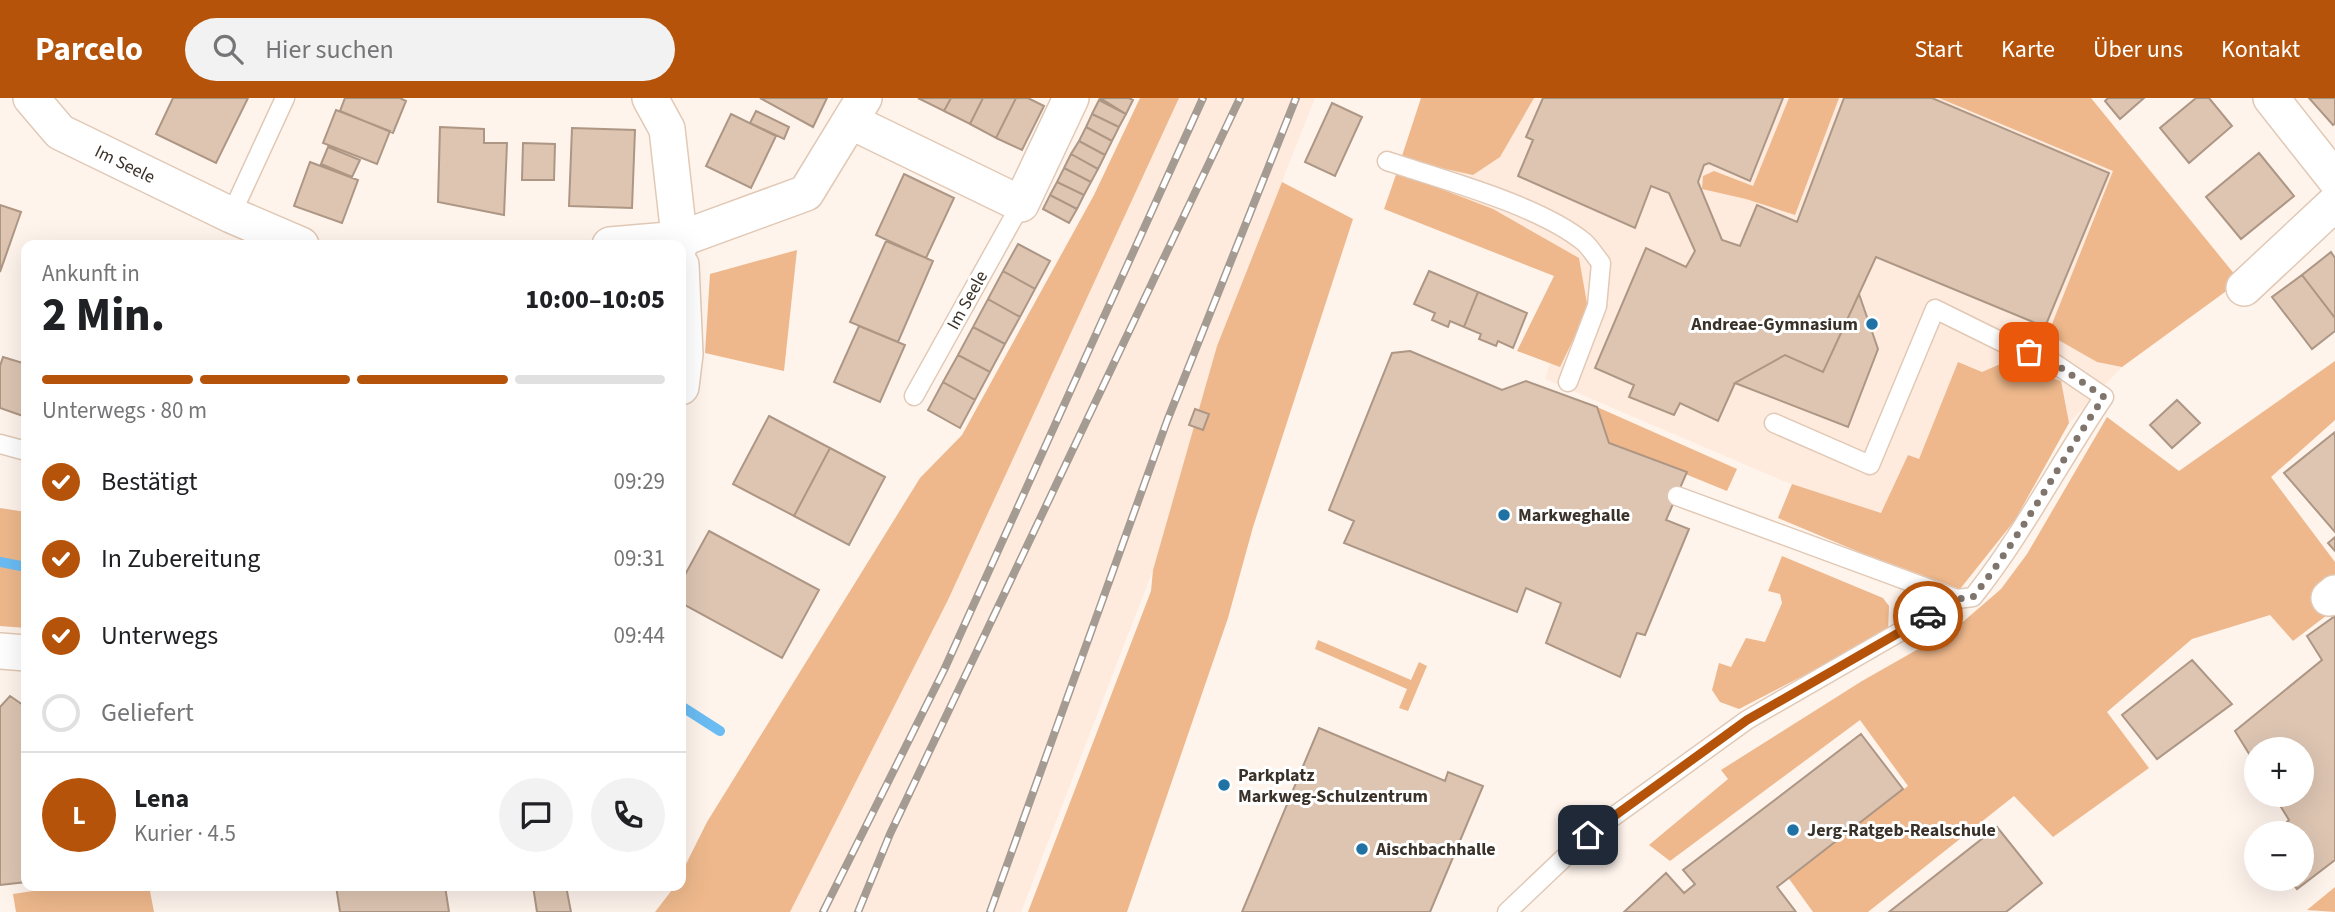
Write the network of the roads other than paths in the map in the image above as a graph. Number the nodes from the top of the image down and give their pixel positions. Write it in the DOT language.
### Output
graph roads {
  1 [pos="31,98"];
  2 [pos="285,98"];
  3 [pos="650,98"];
  4 [pos="1071,98"];
  5 [pos="2271,98"];
  6 [pos="858,110"];
  7 [pos="1387,161"];
  8 [pos="2335,179"];
  9 [pos="2335,203"];
  10 [pos="1021,204"];
  11 [pos="231,215"];
  12 [pos="289,240"];
  13 [pos="679,240"];
  14 [pos="686,247"];
  15 [pos="2244,288"];
  16 [pos="1568,382"];
  17 [pos="914,396"];
  18 [pos="1774,423"];
  19 [pos="0,443"];
  20 [pos="21,449"];
  21 [pos="1677,496"];
  22 [pos="1957,599"];
  23 [pos="0,651"];
  24 [pos="21,653"];
  25 [pos="1507,912"];
  1 -- 11 [label="street, Im Seele"];
  2 -- 11 [label="lane"];
  3 -- 13 [label="street"];
  4 -- 10 [label="street, Im Seele"];
  5 -- 8 [label="street"];
  6 -- 10 [label="street"];
  6 -- 14 [label="street"];
  7 -- 16 [label="lane"];
  9 -- 15 [label="street"];
  10 -- 17 [label="lane, Im Seele"];
  11 -- 12 [label="street, Im Seele"];
  18 -- 22 [label="lane"];
  19 -- 20 [label="lane"];
  21 -- 22 [label="lane"];
  22 -- 25 [label="lane"];
  23 -- 24 [label="street"];
}
